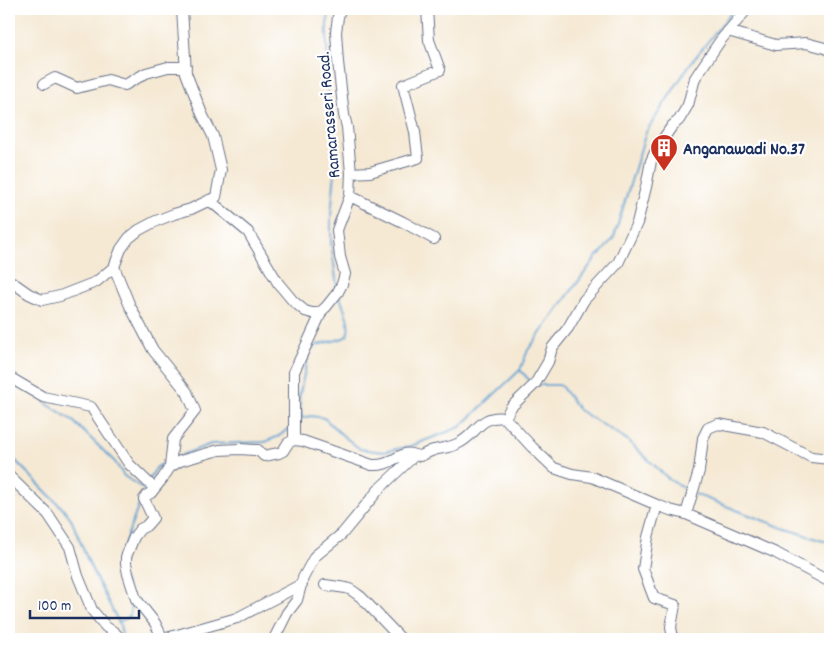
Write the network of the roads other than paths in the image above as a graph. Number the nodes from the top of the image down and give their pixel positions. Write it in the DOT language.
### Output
graph roads {
  1 [pos="182,9"];
  2 [pos="340,9"];
  3 [pos="427,9"];
  4 [pos="747,9"];
  5 [pos="728,31"];
  6 [pos="830,51"];
  7 [pos="186,67"];
  8 [pos="44,84"];
  9 [pos="351,173"];
  10 [pos="350,196"];
  11 [pos="209,200"];
  12 [pos="434,240"];
  13 [pos="114,267"];
  14 [pos="9,280"];
  15 [pos="322,311"];
  16 [pos="9,376"];
  17 [pos="505,418"];
  18 [pos="294,440"];
  19 [pos="415,455"];
  20 [pos="830,459"];
  21 [pos="170,467"];
  22 [pos="9,476"];
  23 [pos="154,488"];
  24 [pos="657,505"];
  25 [pos="686,514"];
  26 [pos="830,582"];
  27 [pos="302,584"];
  28 [pos="325,585"];
  29 [pos="121,639"];
  30 [pos="163,639"];
  31 [pos="274,639"];
  32 [pos="400,639"];
  33 [pos="672,639"];
  1 -- 7 [label="street"];
  2 -- 9 [label="street, Ramarasseri Road."];
  3 -- 9 [label="street"];
  4 -- 5 [label="street"];
  5 -- 6 [label="street"];
  5 -- 17 [label="street"];
  7 -- 8 [label="street"];
  7 -- 11 [label="street"];
  9 -- 10 [label="street, Ramarasseri Road."];
  10 -- 12 [label="street"];
  10 -- 15 [label="street, Ramarasseri Road."];
  11 -- 13 [label="street"];
  11 -- 15 [label="street"];
  13 -- 14 [label="street"];
  13 -- 21 [label="street"];
  15 -- 18 [label="street, Ramarasseri Road."];
  16 -- 23 [label="street"];
  17 -- 19 [label="street"];
  17 -- 24 [label="street"];
  18 -- 19 [label="street"];
  18 -- 21 [label="street"];
  19 -- 27 [label="street"];
  20 -- 25 [label="street"];
  21 -- 23 [label="street"];
  22 -- 29 [label="street"];
  23 -- 30 [label="street"];
  24 -- 25 [label="street"];
  24 -- 33 [label="street"];
  25 -- 26 [label="street"];
  27 -- 30 [label="street"];
  27 -- 31 [label="street"];
  28 -- 32 [label="street"];
}
